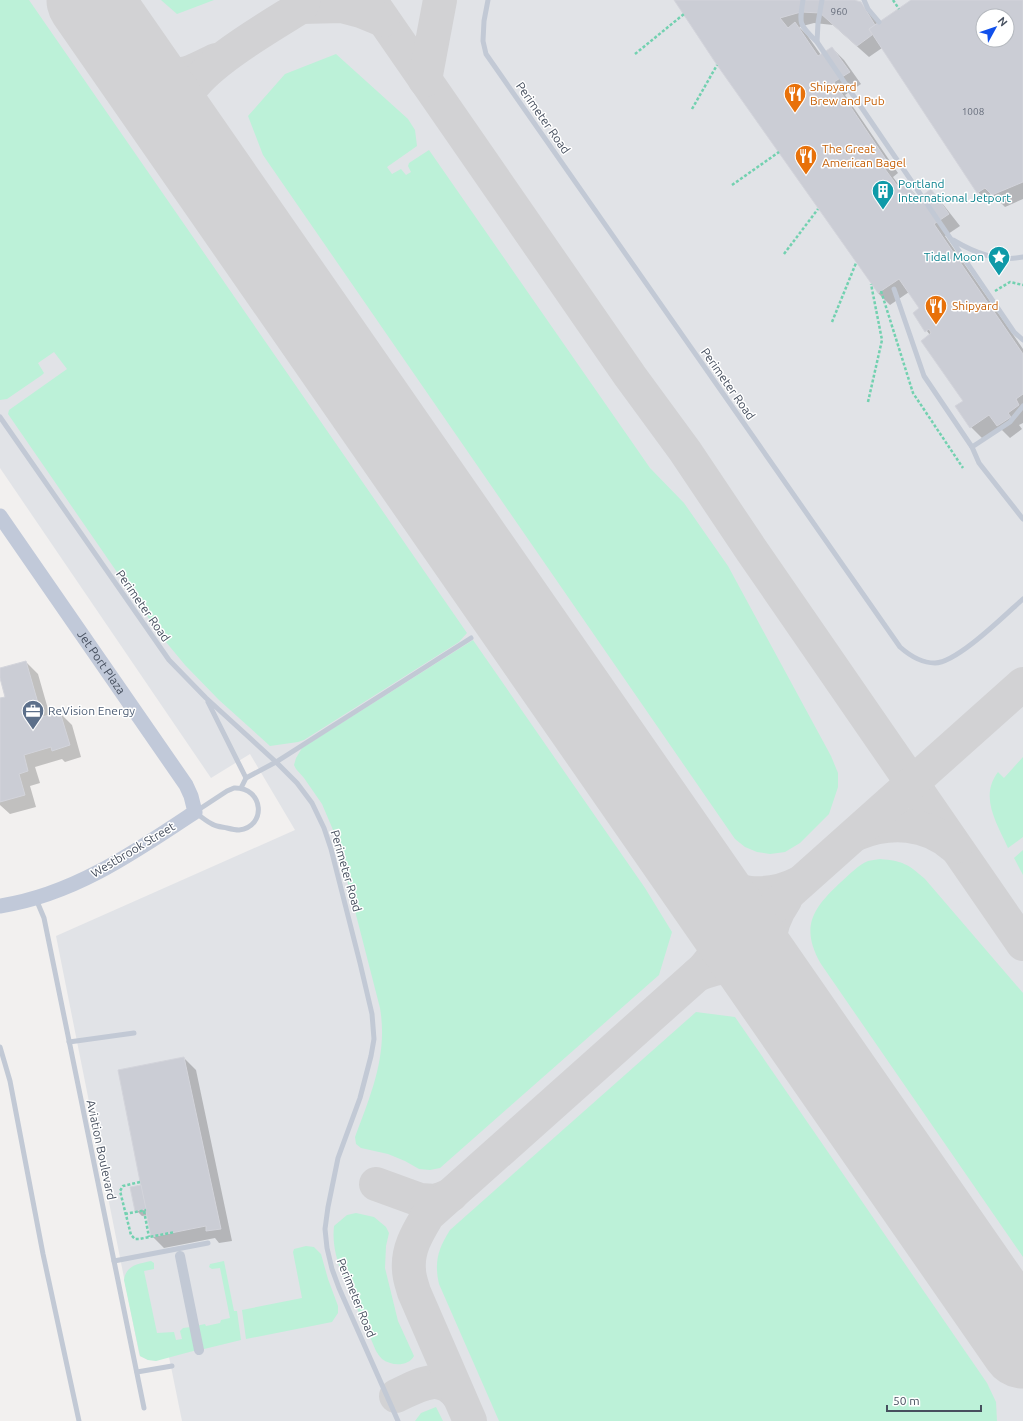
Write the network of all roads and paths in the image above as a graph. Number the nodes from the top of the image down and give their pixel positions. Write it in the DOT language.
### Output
graph roads {
  1 [pos="488,0"];
  2 [pos="803,0"];
  3 [pos="822,0"];
  4 [pos="864,0"];
  5 [pos="893,0"];
  6 [pos="899,8"];
  7 [pos="684,14"];
  8 [pos="879,22"];
  9 [pos="817,42"];
  10 [pos="635,54"];
  11 [pos="717,64"];
  12 [pos="692,109"];
  13 [pos="779,152"];
  14 [pos="732,184"];
  15 [pos="818,209"];
  16 [pos="950,238"];
  17 [pos="784,254"];
  18 [pos="1023,257"];
  19 [pos="856,263"];
  20 [pos="871,284"];
  21 [pos="1023,284"];
  22 [pos="894,289"];
  23 [pos="881,291"];
  24 [pos="989,295"];
  25 [pos="832,322"];
  26 [pos="1023,340"];
  27 [pos="868,402"];
  28 [pos="1023,406"];
  29 [pos="0,417"];
  30 [pos="972,447"];
  31 [pos="963,468"];
  32 [pos="0,516"];
  33 [pos="1023,519"];
  34 [pos="1023,599"];
  35 [pos="471,638"];
  36 [pos="206,698"];
  37 [pos="276,762"];
  38 [pos="246,778"];
  39 [pos="240,788"];
  40 [pos="195,812"];
  41 [pos="35,898"];
  42 [pos="0,906"];
  43 [pos="134,1033"];
  44 [pos="69,1042"];
  45 [pos="0,1046"];
  46 [pos="140,1182"];
  47 [pos="125,1214"];
  48 [pos="175,1232"];
  49 [pos="149,1237"];
  50 [pos="208,1243"];
  51 [pos="180,1256"];
  52 [pos="114,1261"];
  53 [pos="199,1350"];
  54 [pos="172,1366"];
  55 [pos="137,1372"];
  56 [pos="144,1408"];
  57 [pos="78,1421"];
  58 [pos="398,1421"];
  1 -- 34 [label="lane, Perimeter Road"];
  2 -- 9 [label="lane"];
  3 -- 9 [label="lane"];
  4 -- 8 [label="lane"];
  5 -- 6 [label="path"];
  7 -- 10 [label="path"];
  9 -- 16 [label="lane"];
  11 -- 12 [label="path"];
  13 -- 14 [label="path"];
  15 -- 17 [label="path"];
  16 -- 18 [label="lane"];
  16 -- 24 [label="lane"];
  19 -- 25 [label="path"];
  20 -- 27 [label="path"];
  21 -- 24 [label="path"];
  22 -- 30 [label="lane"];
  23 -- 31 [label="path"];
  24 -- 26 [label="lane"];
  28 -- 30 [label="lane"];
  29 -- 36 [label="lane, Perimeter Road"];
  30 -- 33 [label="lane"];
  32 -- 40 [label="street, Jet Port Plaza"];
  35 -- 37 [label="lane"];
  36 -- 37 [label="lane, Perimeter Road"];
  36 -- 38 [label="lane"];
  37 -- 38 [label="lane"];
  37 -- 58 [label="lane, Perimeter Road"];
  38 -- 39 [label="lane"];
  39 -- 40 [label="lane"];
  39 -- 40 [label="lane"];
  40 -- 41 [label="street, Westbrook Street"];
  41 -- 42 [label="street, Westbrook Street"];
  41 -- 44 [label="lane, Aviation Boulevard"];
  43 -- 44 [label="lane"];
  44 -- 52 [label="lane, Aviation Boulevard"];
  45 -- 57 [label="lane"];
  46 -- 47 [label="path"];
  47 -- 49 [label="path"];
  47 -- 49 [label="path"];
  48 -- 49 [label="path"];
  50 -- 52 [label="lane"];
  51 -- 53 [label="street"];
  52 -- 55 [label="lane, Aviation Boulevard"];
  54 -- 55 [label="lane"];
  55 -- 56 [label="lane, Aviation Boulevard"];
}
